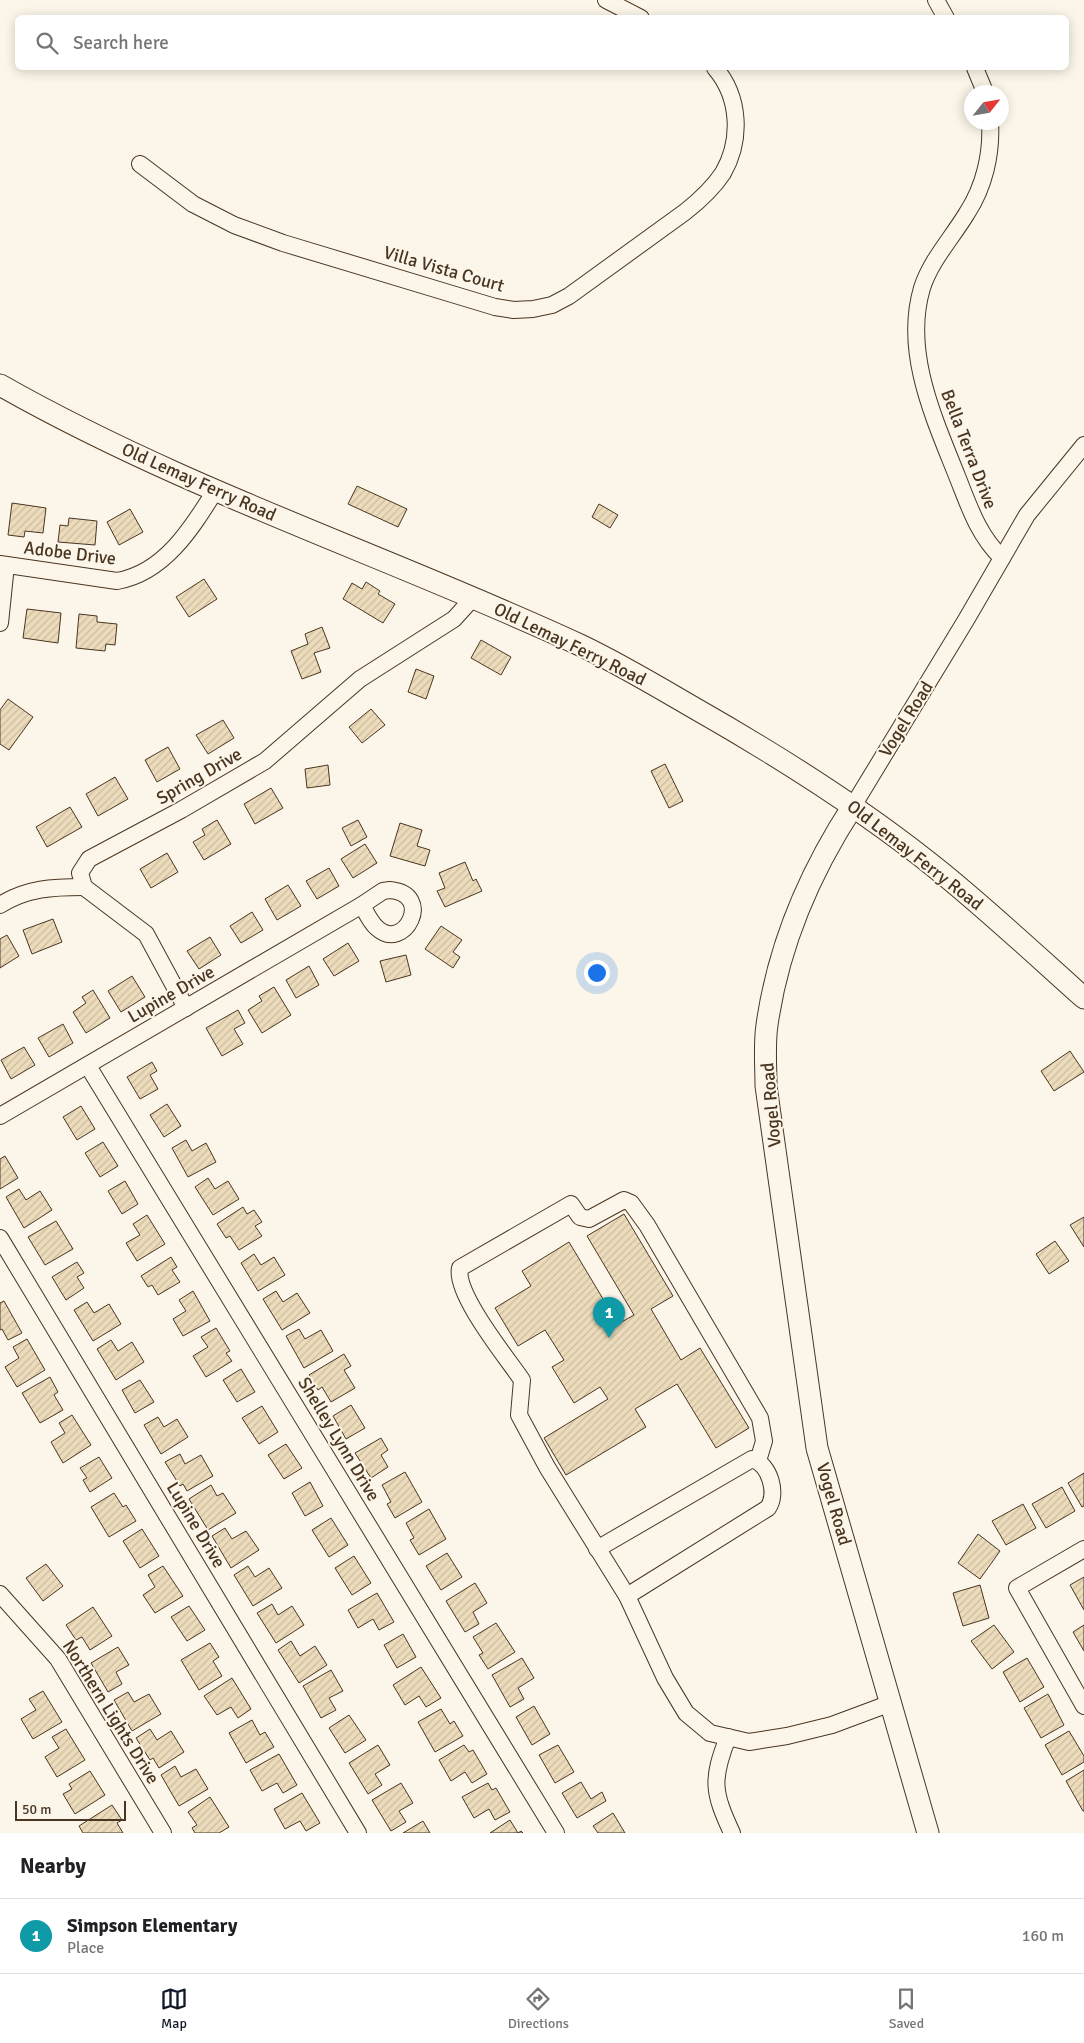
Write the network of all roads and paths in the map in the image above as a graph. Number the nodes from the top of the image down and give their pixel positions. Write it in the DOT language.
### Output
graph roads {
  1 [pos="606,0"];
  2 [pos="936,0"];
  3 [pos="635,15"];
  4 [pos="944,15"];
  5 [pos="716,70"];
  6 [pos="976,70"];
  7 [pos="982,85"];
  8 [pos="990,130"];
  9 [pos="140,164"];
  10 [pos="0,385"];
  11 [pos="1084,445"];
  12 [pos="215,491"];
  13 [pos="1002,558"];
  14 [pos="3,564"];
  15 [pos="473,598"];
  16 [pos="0,623"];
  17 [pos="853,806"];
  18 [pos="84,888"];
  19 [pos="0,905"];
  20 [pos="362,905"];
  21 [pos="1084,998"];
  22 [pos="186,1008"];
  23 [pos="88,1066"];
  24 [pos="0,1116"];
  25 [pos="0,1238"];
  26 [pos="758,1461"];
  27 [pos="597,1549"];
  28 [pos="1084,1549"];
  29 [pos="0,1594"];
  30 [pos="627,1596"];
  31 [pos="891,1702"];
  32 [pos="1084,1706"];
  33 [pos="728,1737"];
  34 [pos="163,1833"];
  35 [pos="358,1833"];
  36 [pos="556,1833"];
  37 [pos="732,1833"];
  38 [pos="928,1833"];
  1 -- 3 [label="street"];
  2 -- 4 [label="street"];
  5 -- 9 [label="street, Villa Vista Court"];
  6 -- 7 [label="street"];
  8 -- 13 [label="street, Bella Terra Drive"];
  10 -- 12 [label="main road, Old Lemay Ferry Road"];
  11 -- 13 [label="street, Vogel Road"];
  12 -- 14 [label="street, Adobe Drive"];
  12 -- 15 [label="main road, Old Lemay Ferry Road"];
  13 -- 17 [label="street, Vogel Road"];
  14 -- 16 [label="street"];
  15 -- 17 [label="main road, Old Lemay Ferry Road"];
  15 -- 18 [label="street, Spring Drive"];
  17 -- 21 [label="main road, Old Lemay Ferry Road"];
  17 -- 31 [label="main road, Vogel Road"];
  18 -- 19 [label="street"];
  18 -- 22 [label="street"];
  20 -- 22 [label="street, Lupine Drive"];
  22 -- 23 [label="street, Lupine Drive"];
  23 -- 24 [label="street, Lupine Drive"];
  23 -- 36 [label="street, Shelley Lynn Drive"];
  25 -- 35 [label="street, Lupine Drive"];
  26 -- 27 [label="street"];
  26 -- 27 [label="street"];
  26 -- 30 [label="street"];
  27 -- 30 [label="street"];
  28 -- 32 [label="street"];
  29 -- 34 [label="street, Northern Lights Drive"];
  30 -- 33 [label="street"];
  31 -- 33 [label="street"];
  31 -- 38 [label="main road, Vogel Road"];
  33 -- 37 [label="street"];
}
